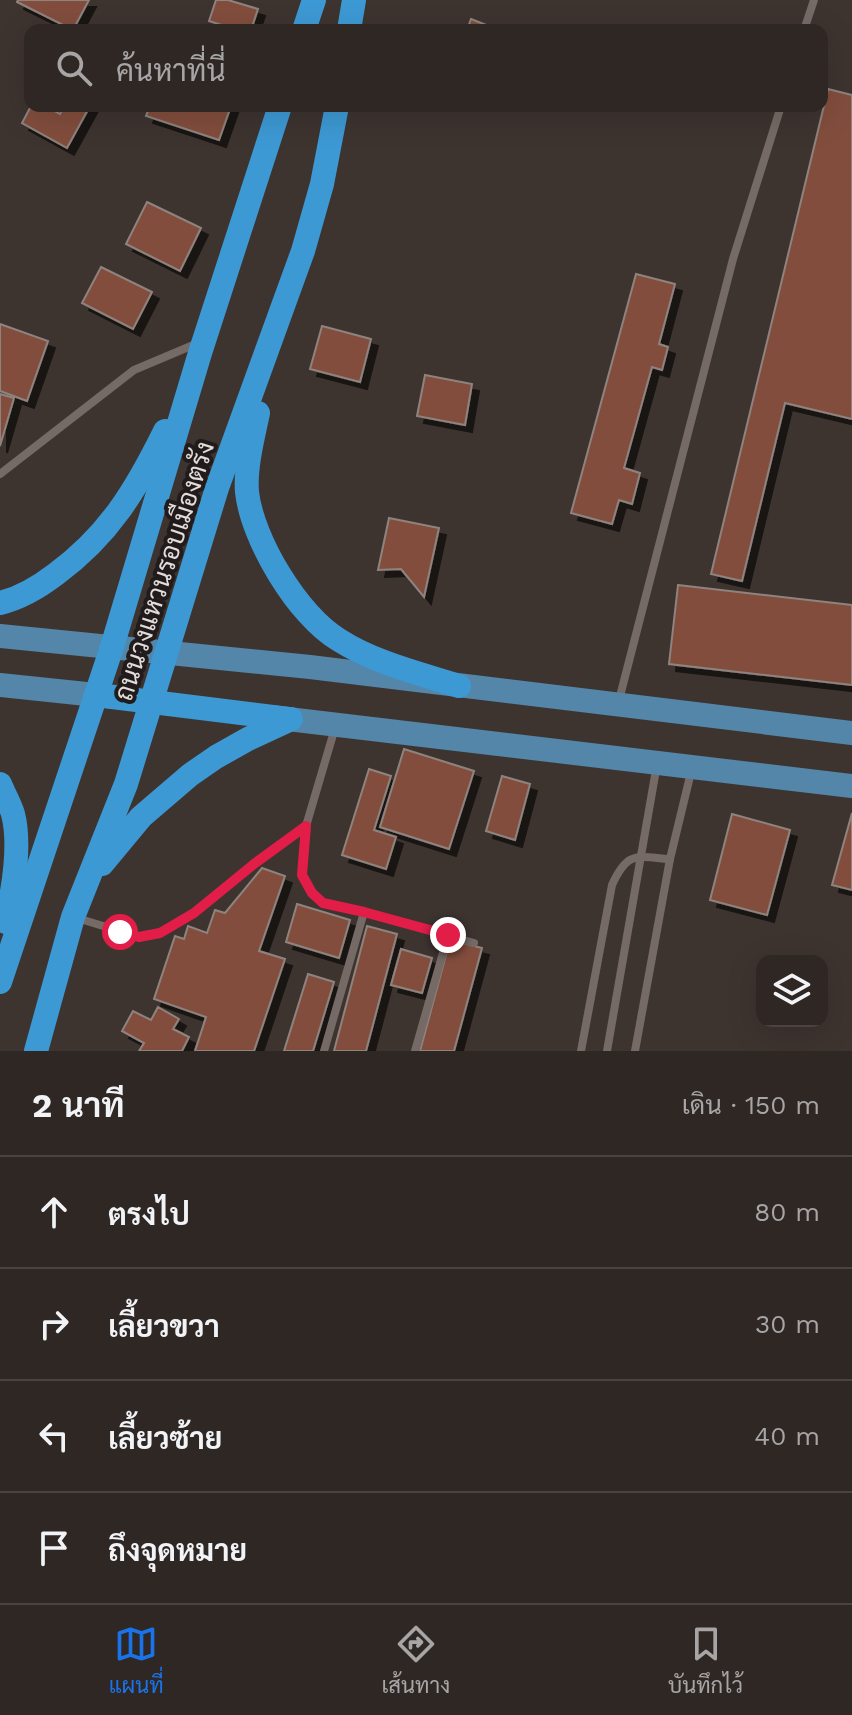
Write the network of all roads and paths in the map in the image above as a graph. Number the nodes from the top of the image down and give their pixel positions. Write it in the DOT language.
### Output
graph roads {
  1 [pos="314,0"];
  2 [pos="354,0"];
  3 [pos="814,0"];
  4 [pos="306,24"];
  5 [pos="350,24"];
  6 [pos="806,24"];
  7 [pos="278,112"];
  8 [pos="336,112"];
  9 [pos="779,112"];
  10 [pos="276,324"];
  11 [pos="203,347"];
  12 [pos="0,474"];
  13 [pos="0,603"];
  14 [pos="0,636"];
  15 [pos="112,647"];
  16 [pos="167,652"];
  17 [pos="0,685"];
  18 [pos="459,686"];
  19 [pos="96,695"];
  20 [pos="151,701"];
  21 [pos="618,705"];
  22 [pos="291,719"];
  23 [pos="337,724"];
  24 [pos="852,733"];
  25 [pos="657,763"];
  26 [pos="692,767"];
  27 [pos="0,784"];
  28 [pos="852,786"];
  29 [pos="306,826"];
  30 [pos="642,857"];
  31 [pos="670,859"];
  32 [pos="77,907"];
  33 [pos="364,912"];
  34 [pos="448,935"];
  35 [pos="474,943"];
  36 [pos="0,952"];
  37 [pos="0,982"];
  38 [pos="36,1051"];
  39 [pos="324,1051"];
  40 [pos="415,1051"];
  41 [pos="581,1051"];
  42 [pos="607,1051"];
  43 [pos="635,1051"];
  1 -- 4 [label="highway"];
  2 -- 5 [label="highway"];
  3 -- 6 [label="lane"];
  7 -- 11 [label="highway, ถนนวงแหวนรอบเมืองตรัง"];
  8 -- 10 [label="highway, ถนนวงแหวนรอบเมืองตรัง"];
  9 -- 21 [label="lane"];
  10 -- 16 [label="highway, ถนนวงแหวนรอบเมืองตรัง"];
  10 -- 18 [label="highway"];
  11 -- 12 [label="lane"];
  11 -- 13 [label="highway"];
  11 -- 15 [label="highway, ถนนวงแหวนรอบเมืองตรัง"];
  14 -- 15 [label="main road"];
  15 -- 16 [label="main road"];
  15 -- 19 [label="highway, ถนนวงแหวนรอบเมืองตรัง"];
  16 -- 18 [label="main road"];
  16 -- 20 [label="highway, ถนนวงแหวนรอบเมืองตรัง"];
  17 -- 19 [label="main road"];
  18 -- 21 [label="main road"];
  19 -- 20 [label="highway"];
  19 -- 37 [label="highway, ถนนวงแหวนรอบเมืองตรัง"];
  20 -- 22 [label="main road"];
  20 -- 32 [label="highway, ถนนวงแหวนรอบเมืองตรัง"];
  21 -- 24 [label="main road"];
  22 -- 23 [label="main road"];
  22 -- 32 [label="highway"];
  23 -- 25 [label="main road"];
  23 -- 29 [label="lane"];
  25 -- 26 [label="main road"];
  25 -- 30 [label="lane"];
  26 -- 28 [label="main road"];
  26 -- 31 [label="lane"];
  27 -- 36 [label="highway"];
  29 -- 32 [label="lane"];
  29 -- 33 [label="lane"];
  30 -- 31 [label="lane"];
  30 -- 41 [label="lane"];
  30 -- 42 [label="lane"];
  31 -- 43 [label="lane"];
  32 -- 38 [label="highway, ถนนวงแหวนรอบเมืองตรัง"];
  33 -- 34 [label="lane"];
  33 -- 39 [label="lane"];
  34 -- 35 [label="lane"];
  34 -- 40 [label="lane"];
}
